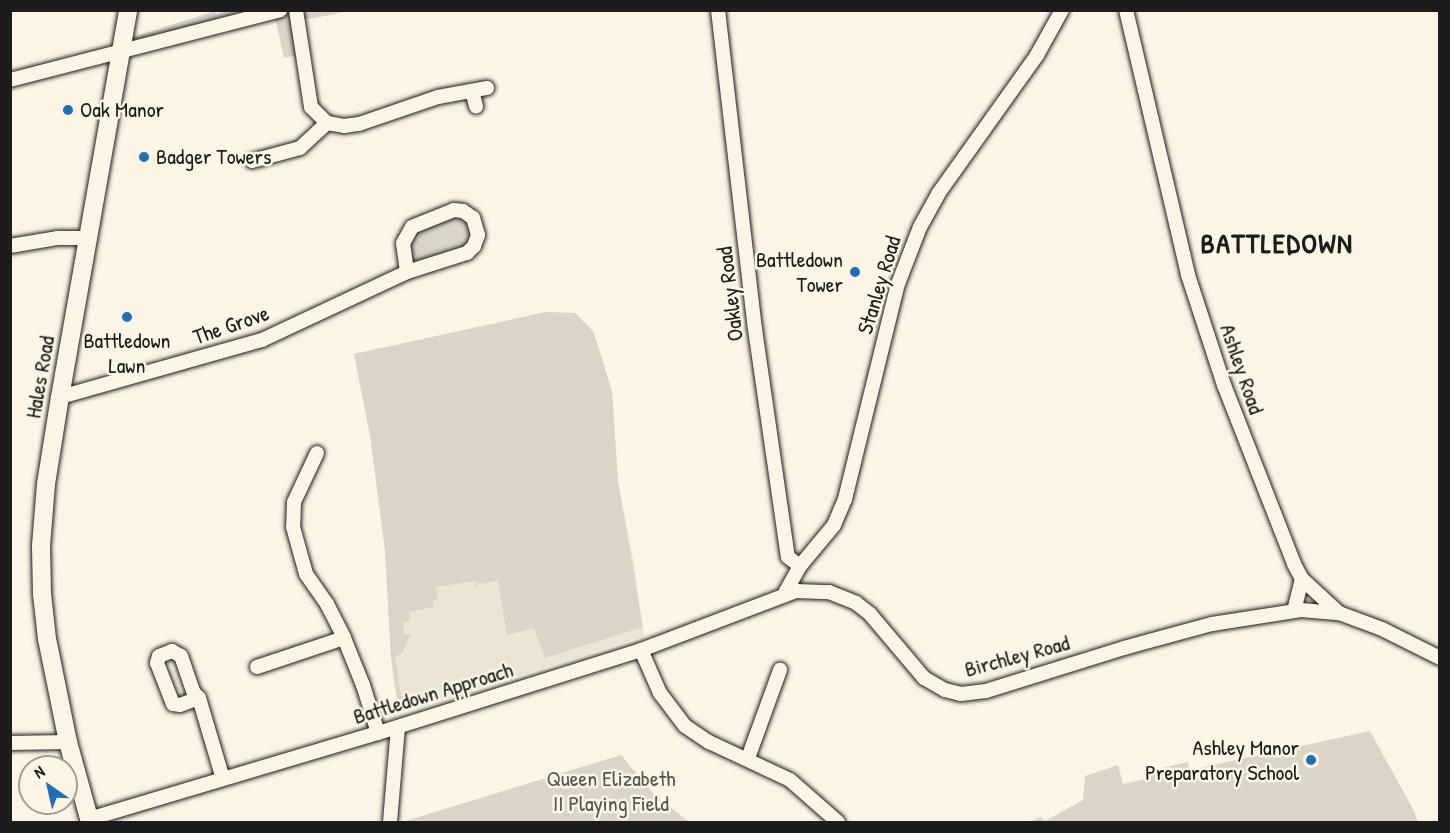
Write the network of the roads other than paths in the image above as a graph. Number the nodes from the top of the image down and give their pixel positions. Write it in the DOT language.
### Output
graph roads {
  1 [pos="128,10"];
  2 [pos="280,10"];
  3 [pos="296,10"];
  4 [pos="718,10"];
  5 [pos="1062,10"];
  6 [pos="1126,10"];
  7 [pos="253,14"];
  8 [pos="122,52"];
  9 [pos="10,80"];
  10 [pos="487,88"];
  11 [pos="472,91"];
  12 [pos="476,106"];
  13 [pos="327,123"];
  14 [pos="252,161"];
  15 [pos="90,238"];
  16 [pos="10,246"];
  17 [pos="407,272"];
  18 [pos="60,397"];
  19 [pos="317,453"];
  20 [pos="800,566"];
  21 [pos="1302,579"];
  22 [pos="785,593"];
  23 [pos="1294,611"];
  24 [pos="1339,613"];
  25 [pos="344,638"];
  26 [pos="641,650"];
  27 [pos="1440,658"];
  28 [pos="257,667"];
  29 [pos="780,670"];
  30 [pos="199,698"];
  31 [pos="398,727"];
  32 [pos="378,733"];
  33 [pos="10,742"];
  34 [pos="68,742"];
  35 [pos="748,758"];
  36 [pos="223,779"];
  37 [pos="89,821"];
  38 [pos="390,822"];
  39 [pos="838,822"];
  1 -- 8 [label="main road, Hales Road"];
  2 -- 7 [label="street"];
  3 -- 13 [label="street"];
  4 -- 20 [label="street, Oakley Road"];
  5 -- 20 [label="street, Stanley Road"];
  6 -- 21 [label="street, Ashley Road"];
  7 -- 8 [label="street"];
  8 -- 9 [label="street"];
  8 -- 15 [label="main road, Hales Road"];
  10 -- 11 [label="street"];
  11 -- 12 [label="street"];
  11 -- 13 [label="street"];
  13 -- 14 [label="street"];
  15 -- 16 [label="street"];
  15 -- 18 [label="main road, Hales Road"];
  17 -- 17 [label="street, The Grove"];
  17 -- 18 [label="street, The Grove"];
  18 -- 34 [label="main road, Hales Road"];
  19 -- 25 [label="street"];
  20 -- 22 [label="street, Stanley Road"];
  21 -- 23 [label="street"];
  21 -- 24 [label="street, Ashley Road"];
  22 -- 23 [label="street, Birchley Road"];
  22 -- 26 [label="street, Battledown Approach"];
  23 -- 24 [label="street, Birchley Road"];
  24 -- 27 [label="street, Ashley Road"];
  25 -- 28 [label="street"];
  25 -- 32 [label="street"];
  26 -- 31 [label="street, Battledown Approach"];
  26 -- 35 [label="street"];
  29 -- 35 [label="street"];
  30 -- 36 [label="street"];
  31 -- 32 [label="street, Battledown Approach"];
  31 -- 38 [label="street"];
  32 -- 36 [label="street, Battledown Approach"];
  33 -- 34 [label="street"];
  34 -- 37 [label="main road, Hales Road"];
  35 -- 39 [label="street"];
  36 -- 37 [label="street, Battledown Approach"];
}
